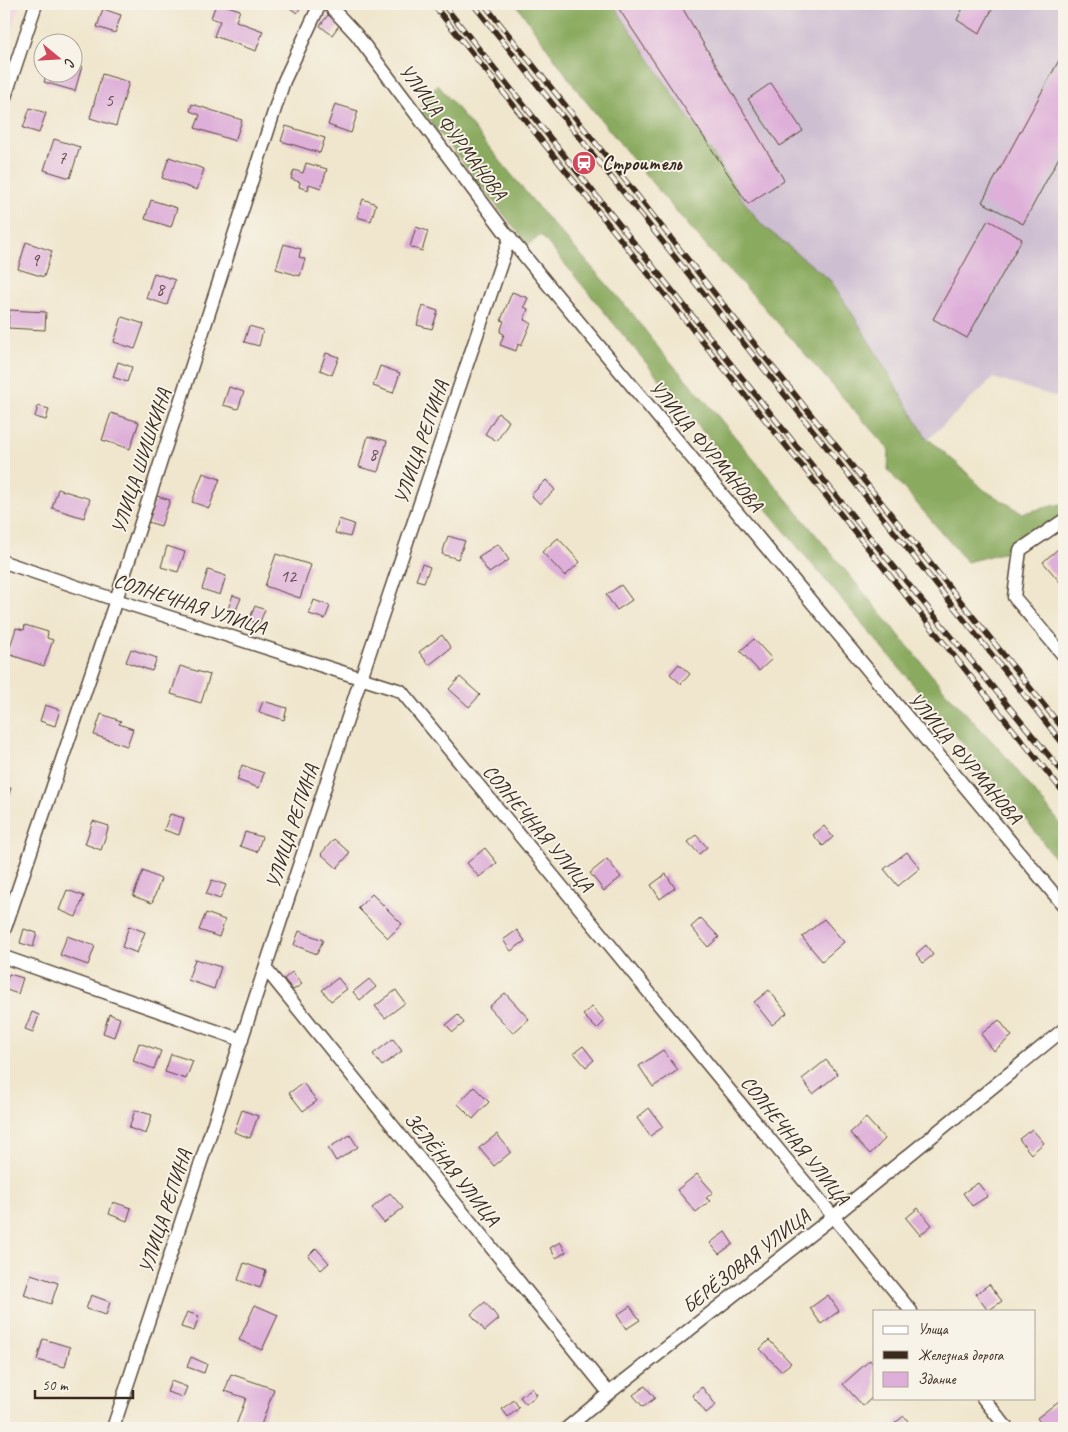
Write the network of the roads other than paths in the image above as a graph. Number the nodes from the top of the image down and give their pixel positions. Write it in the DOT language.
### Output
graph roads {
  1 [pos="36,4"];
  2 [pos="320,4"];
  3 [pos="328,4"];
  4 [pos="4,100"];
  5 [pos="510,237"];
  6 [pos="1064,520"];
  7 [pos="4,562"];
  8 [pos="116,600"];
  9 [pos="1064,656"];
  10 [pos="361,678"];
  11 [pos="1064,906"];
  12 [pos="4,931"];
  13 [pos="4,956"];
  14 [pos="265,968"];
  15 [pos="1064,1029"];
  16 [pos="242,1040"];
  17 [pos="834,1216"];
  18 [pos="910,1310"];
  19 [pos="610,1393"];
  20 [pos="985,1400"];
  21 [pos="113,1428"];
  22 [pos="567,1428"];
  23 [pos="1007,1428"];
  1 -- 4 [label="street"];
  2 -- 8 [label="street, УЛИЦА ШИШКИНА"];
  3 -- 5 [label="street, УЛИЦА ФУРМАНОВА"];
  5 -- 10 [label="street, УЛИЦА РЕПИНА"];
  5 -- 11 [label="street, УЛИЦА ФУРМАНОВА"];
  6 -- 9 [label="street"];
  7 -- 8 [label="street, СОЛНЕЧНАЯ УЛИЦА"];
  8 -- 10 [label="street, СОЛНЕЧНАЯ УЛИЦА"];
  8 -- 12 [label="street, УЛИЦА ШИШКИНА"];
  10 -- 14 [label="street, УЛИЦА РЕПИНА"];
  10 -- 17 [label="street, СОЛНЕЧНАЯ УЛИЦА"];
  13 -- 16 [label="street"];
  14 -- 16 [label="street, УЛИЦА РЕПИНА"];
  14 -- 19 [label="street, ЗЕЛЁНАЯ УЛИЦА"];
  15 -- 17 [label="street, БЕРЁЗОВАЯ УЛИЦА"];
  16 -- 21 [label="street, УЛИЦА РЕПИНА"];
  17 -- 18 [label="street, СОЛНЕЧНАЯ УЛИЦА"];
  17 -- 19 [label="street, БЕРЁЗОВАЯ УЛИЦА"];
  19 -- 22 [label="street, БЕРЁЗОВАЯ УЛИЦА"];
  20 -- 23 [label="street"];
}
